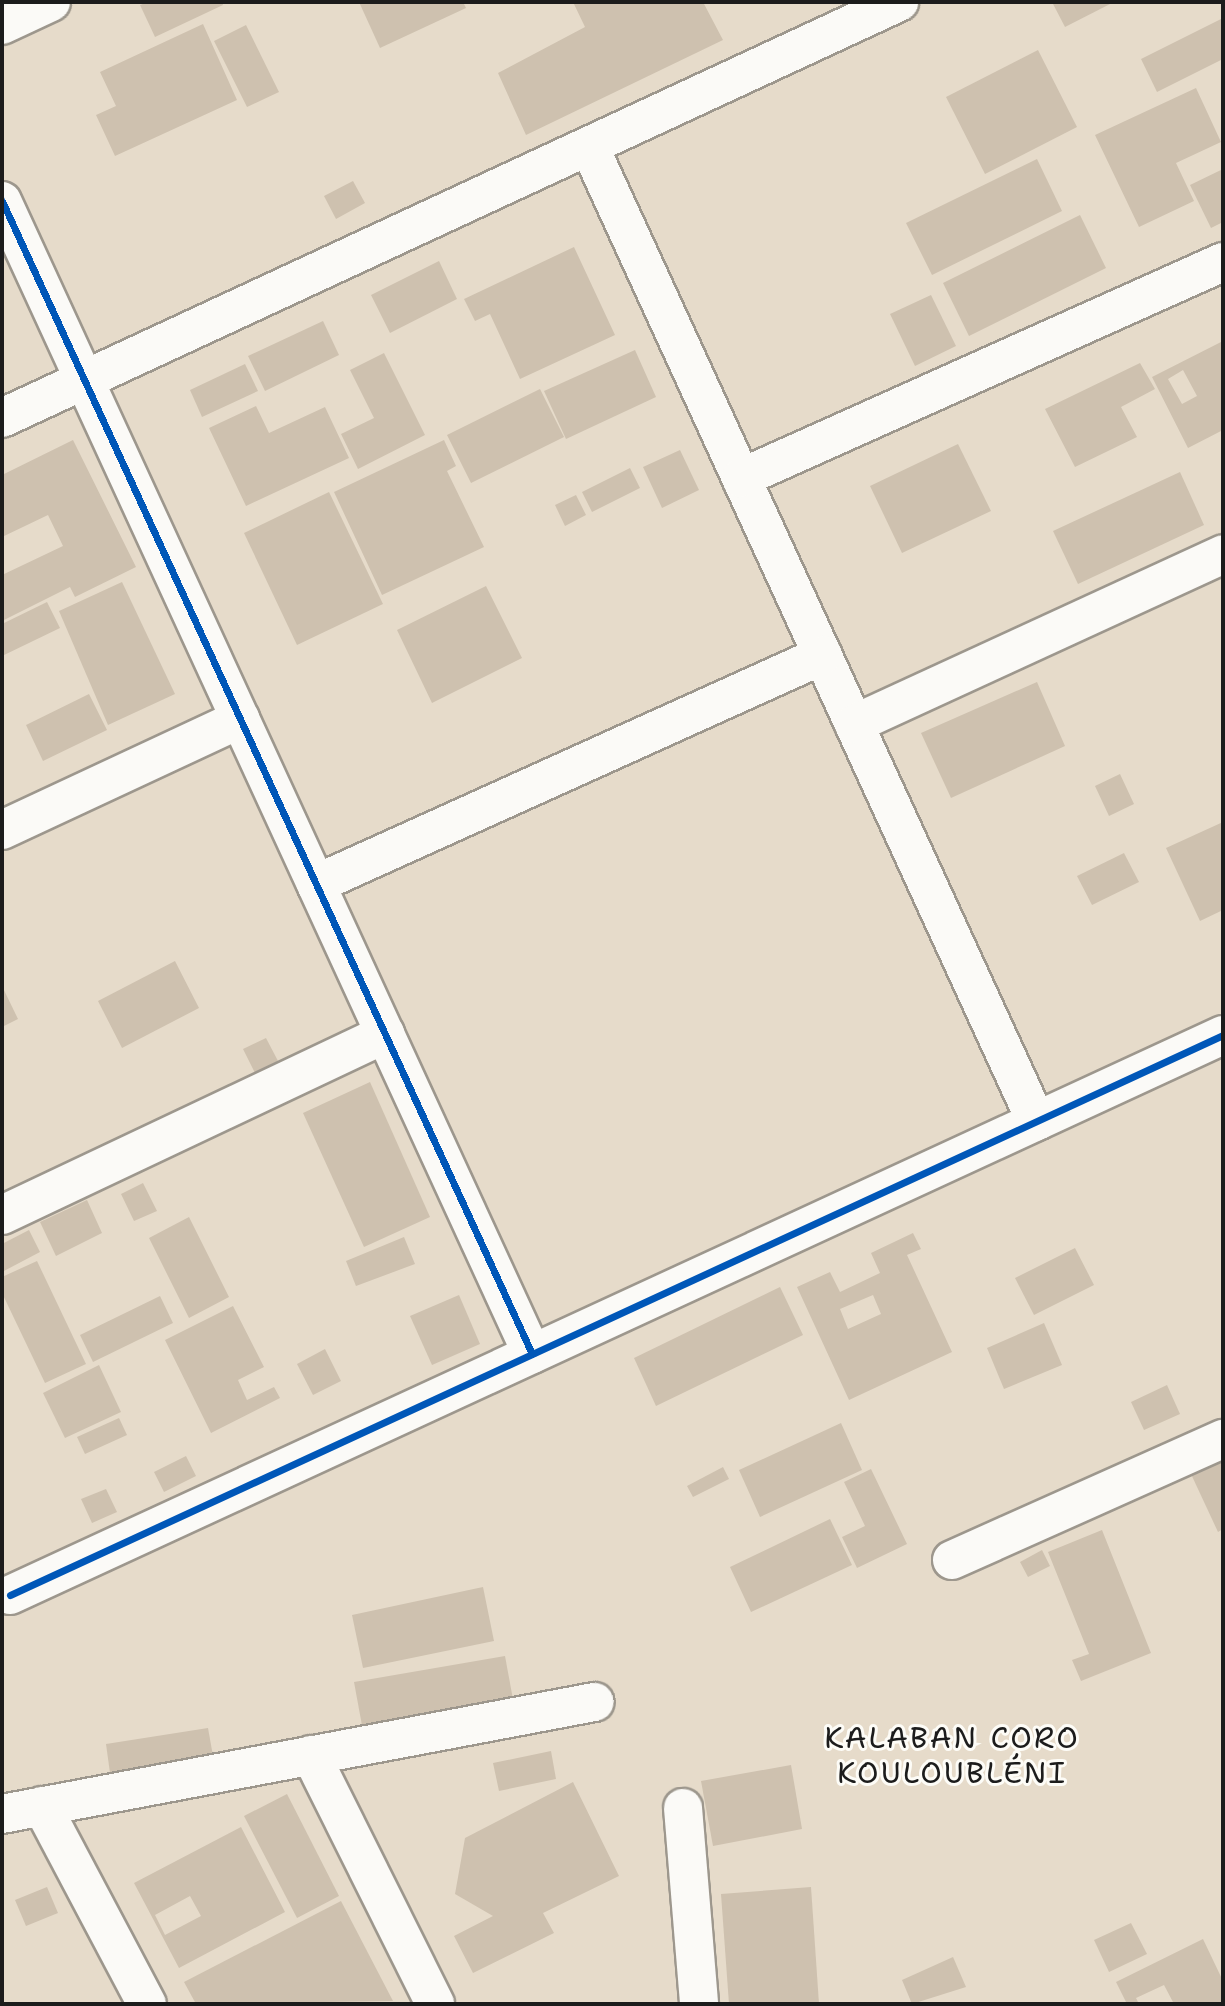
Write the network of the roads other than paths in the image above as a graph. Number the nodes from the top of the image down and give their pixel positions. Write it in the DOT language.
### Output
graph roads {
  1 [pos="51,2"];
  2 [pos="898,2"];
  3 [pos="2,25"];
  4 [pos="589,146"];
  5 [pos="2,201"];
  6 [pos="1223,262"];
  7 [pos="84,380"];
  8 [pos="2,418"];
  9 [pos="741,478"];
  10 [pos="1223,554"];
  11 [pos="822,655"];
  12 [pos="240,719"];
  13 [pos="854,724"];
  14 [pos="2,830"];
  15 [pos="316,884"];
  16 [pos="385,1034"];
  17 [pos="1223,1035"];
  18 [pos="1036,1121"];
  19 [pos="2,1214"];
  20 [pos="531,1354"];
  21 [pos="1223,1439"];
  22 [pos="952,1560"];
  23 [pos="10,1595"];
  24 [pos="594,1702"];
  25 [pos="311,1755"];
  26 [pos="42,1806"];
  27 [pos="683,1808"];
  28 [pos="2,1814"];
  29 [pos="147,2004"];
  30 [pos="435,2004"];
  31 [pos="699,2004"];
  1 -- 3 [label="street"];
  2 -- 4 [label="street"];
  4 -- 7 [label="street"];
  4 -- 9 [label="street"];
  5 -- 7 [label="street"];
  6 -- 9 [label="street"];
  7 -- 8 [label="street"];
  7 -- 12 [label="street"];
  9 -- 11 [label="street"];
  10 -- 13 [label="street"];
  11 -- 13 [label="street"];
  11 -- 15 [label="street"];
  12 -- 14 [label="street"];
  12 -- 15 [label="street"];
  13 -- 18 [label="street"];
  15 -- 16 [label="street"];
  16 -- 19 [label="street"];
  16 -- 20 [label="street"];
  17 -- 18 [label="street"];
  18 -- 20 [label="street"];
  20 -- 23 [label="street"];
  21 -- 22 [label="street"];
  24 -- 25 [label="street"];
  25 -- 26 [label="street"];
  25 -- 30 [label="street"];
  26 -- 28 [label="street"];
  26 -- 29 [label="street"];
  27 -- 31 [label="street"];
}
